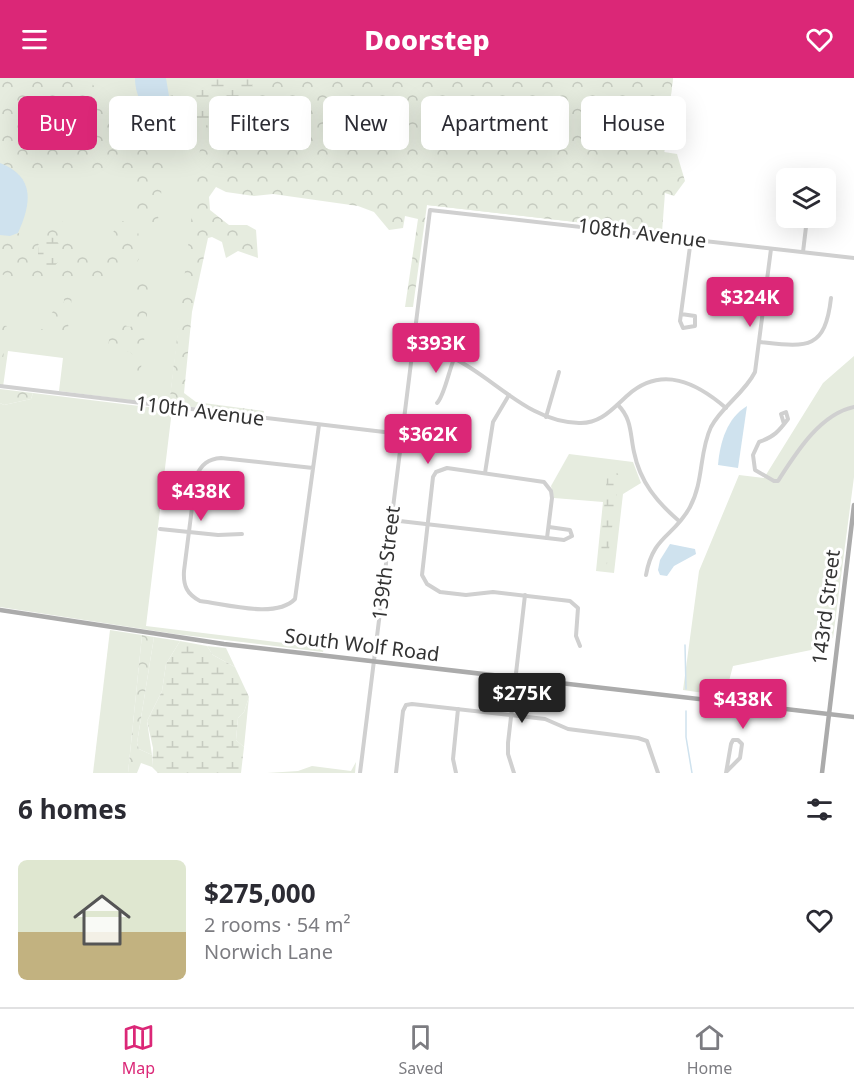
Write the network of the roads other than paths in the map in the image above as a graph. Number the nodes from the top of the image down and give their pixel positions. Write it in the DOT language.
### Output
graph roads {
  1 [pos="430,210"];
  2 [pos="806,228"];
  3 [pos="690,239"];
  4 [pos="771,249"];
  5 [pos="802,252"];
  6 [pos="854,258"];
  7 [pos="831,298"];
  8 [pos="681,314"];
  9 [pos="760,342"];
  10 [pos="411,348"];
  11 [pos="454,359"];
  12 [pos="559,372"];
  13 [pos="0,386"];
  14 [pos="509,395"];
  15 [pos="436,403"];
  16 [pos="618,405"];
  17 [pos="854,407"];
  18 [pos="726,408"];
  19 [pos="546,417"];
  20 [pos="784,424"];
  21 [pos="319,425"];
  22 [pos="401,434"];
  23 [pos="313,468"];
  24 [pos="485,473"];
  25 [pos="854,507"];
  26 [pos="391,520"];
  27 [pos="679,521"];
  28 [pos="427,524"];
  29 [pos="549,527"];
  30 [pos="160,529"];
  31 [pos="189,532"];
  32 [pos="242,534"];
  33 [pos="547,538"];
  34 [pos="646,575"];
  35 [pos="525,595"];
  36 [pos="0,610"];
  37 [pos="580,646"];
  38 [pos="374,663"];
  39 [pos="516,678"];
  40 [pos="458,709"];
  41 [pos="829,714"];
  42 [pos="512,715"];
  43 [pos="854,717"];
  44 [pos="726,772"];
  45 [pos="360,773"];
  46 [pos="396,773"];
  47 [pos="456,773"];
  48 [pos="514,773"];
  49 [pos="658,773"];
  50 [pos="822,773"];
  1 -- 3 [label="street, 108th Avenue"];
  1 -- 10 [label="street, 139th Street"];
  2 -- 5 [label="street"];
  3 -- 4 [label="street, 108th Avenue"];
  3 -- 8 [label="street"];
  4 -- 5 [label="street, 108th Avenue"];
  4 -- 9 [label="street"];
  5 -- 6 [label="street, 108th Avenue"];
  7 -- 9 [label="street"];
  8 -- 8 [label="street"];
  9 -- 18 [label="street"];
  10 -- 11 [label="street"];
  10 -- 22 [label="street, 139th Street"];
  11 -- 14 [label="street"];
  11 -- 15 [label="street"];
  12 -- 19 [label="street"];
  13 -- 21 [label="street, 110th Avenue"];
  14 -- 19 [label="street"];
  14 -- 24 [label="street"];
  16 -- 18 [label="street"];
  16 -- 19 [label="street"];
  16 -- 27 [label="street"];
  17 -- 20 [label="street"];
  18 -- 27 [label="street"];
  21 -- 22 [label="street, 110th Avenue"];
  21 -- 23 [label="street"];
  22 -- 26 [label="street, 139th Street"];
  23 -- 31 [label="street"];
  23 -- 31 [label="street"];
  24 -- 28 [label="street"];
  24 -- 29 [label="street"];
  25 -- 41 [label="main road, 143rd Street"];
  26 -- 28 [label="street"];
  26 -- 38 [label="street, 139th Street"];
  27 -- 34 [label="street"];
  28 -- 33 [label="street"];
  28 -- 35 [label="street"];
  29 -- 33 [label="street"];
  29 -- 33 [label="street"];
  30 -- 31 [label="street"];
  31 -- 32 [label="street"];
  35 -- 37 [label="street"];
  35 -- 39 [label="street"];
  36 -- 38 [label="main road, South Wolf Road"];
  38 -- 39 [label="main road, South Wolf Road"];
  38 -- 45 [label="street, 139th Street"];
  39 -- 41 [label="main road, South Wolf Road"];
  39 -- 42 [label="street"];
  40 -- 42 [label="street"];
  40 -- 46 [label="street"];
  40 -- 47 [label="street"];
  41 -- 43 [label="main road, South Wolf Road"];
  41 -- 50 [label="main road, 143rd Street"];
  42 -- 48 [label="street"];
  42 -- 49 [label="street"];
  44 -- 44 [label="street"];
}
